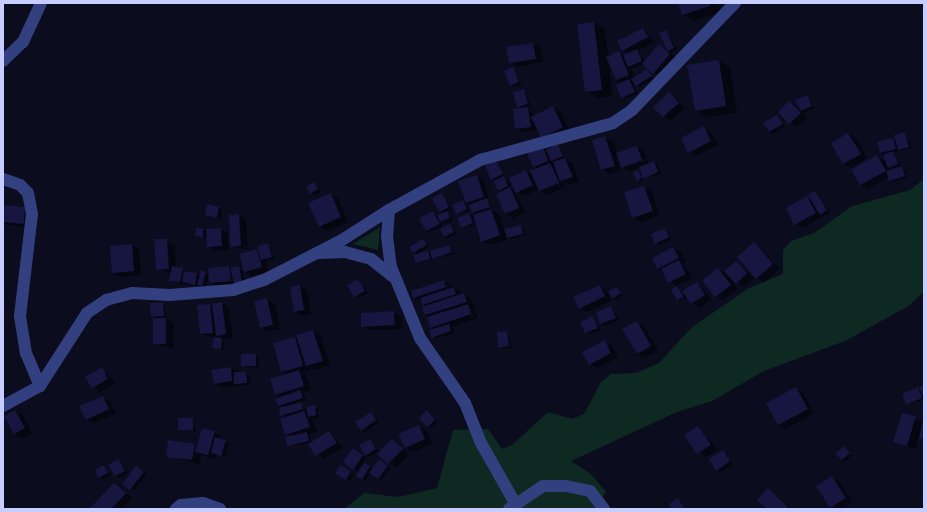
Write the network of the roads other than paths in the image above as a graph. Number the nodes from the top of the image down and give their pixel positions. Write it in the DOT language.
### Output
graph roads {
  1 [pos="41,3"];
  2 [pos="735,3"];
  3 [pos="3,61"];
  4 [pos="3,180"];
  5 [pos="389,210"];
  6 [pos="316,253"];
  7 [pos="396,281"];
  8 [pos="40,386"];
  9 [pos="3,406"];
  10 [pos="512,506"];
  11 [pos="176,509"];
  12 [pos="220,509"];
  13 [pos="604,509"];
  1 -- 3 [label="street"];
  2 -- 5 [label="street"];
  4 -- 8 [label="street"];
  5 -- 6 [label="street"];
  5 -- 7 [label="street"];
  6 -- 7 [label="street"];
  6 -- 8 [label="street"];
  7 -- 10 [label="street"];
  8 -- 9 [label="street"];
  10 -- 13 [label="street"];
  11 -- 12 [label="street"];
}
